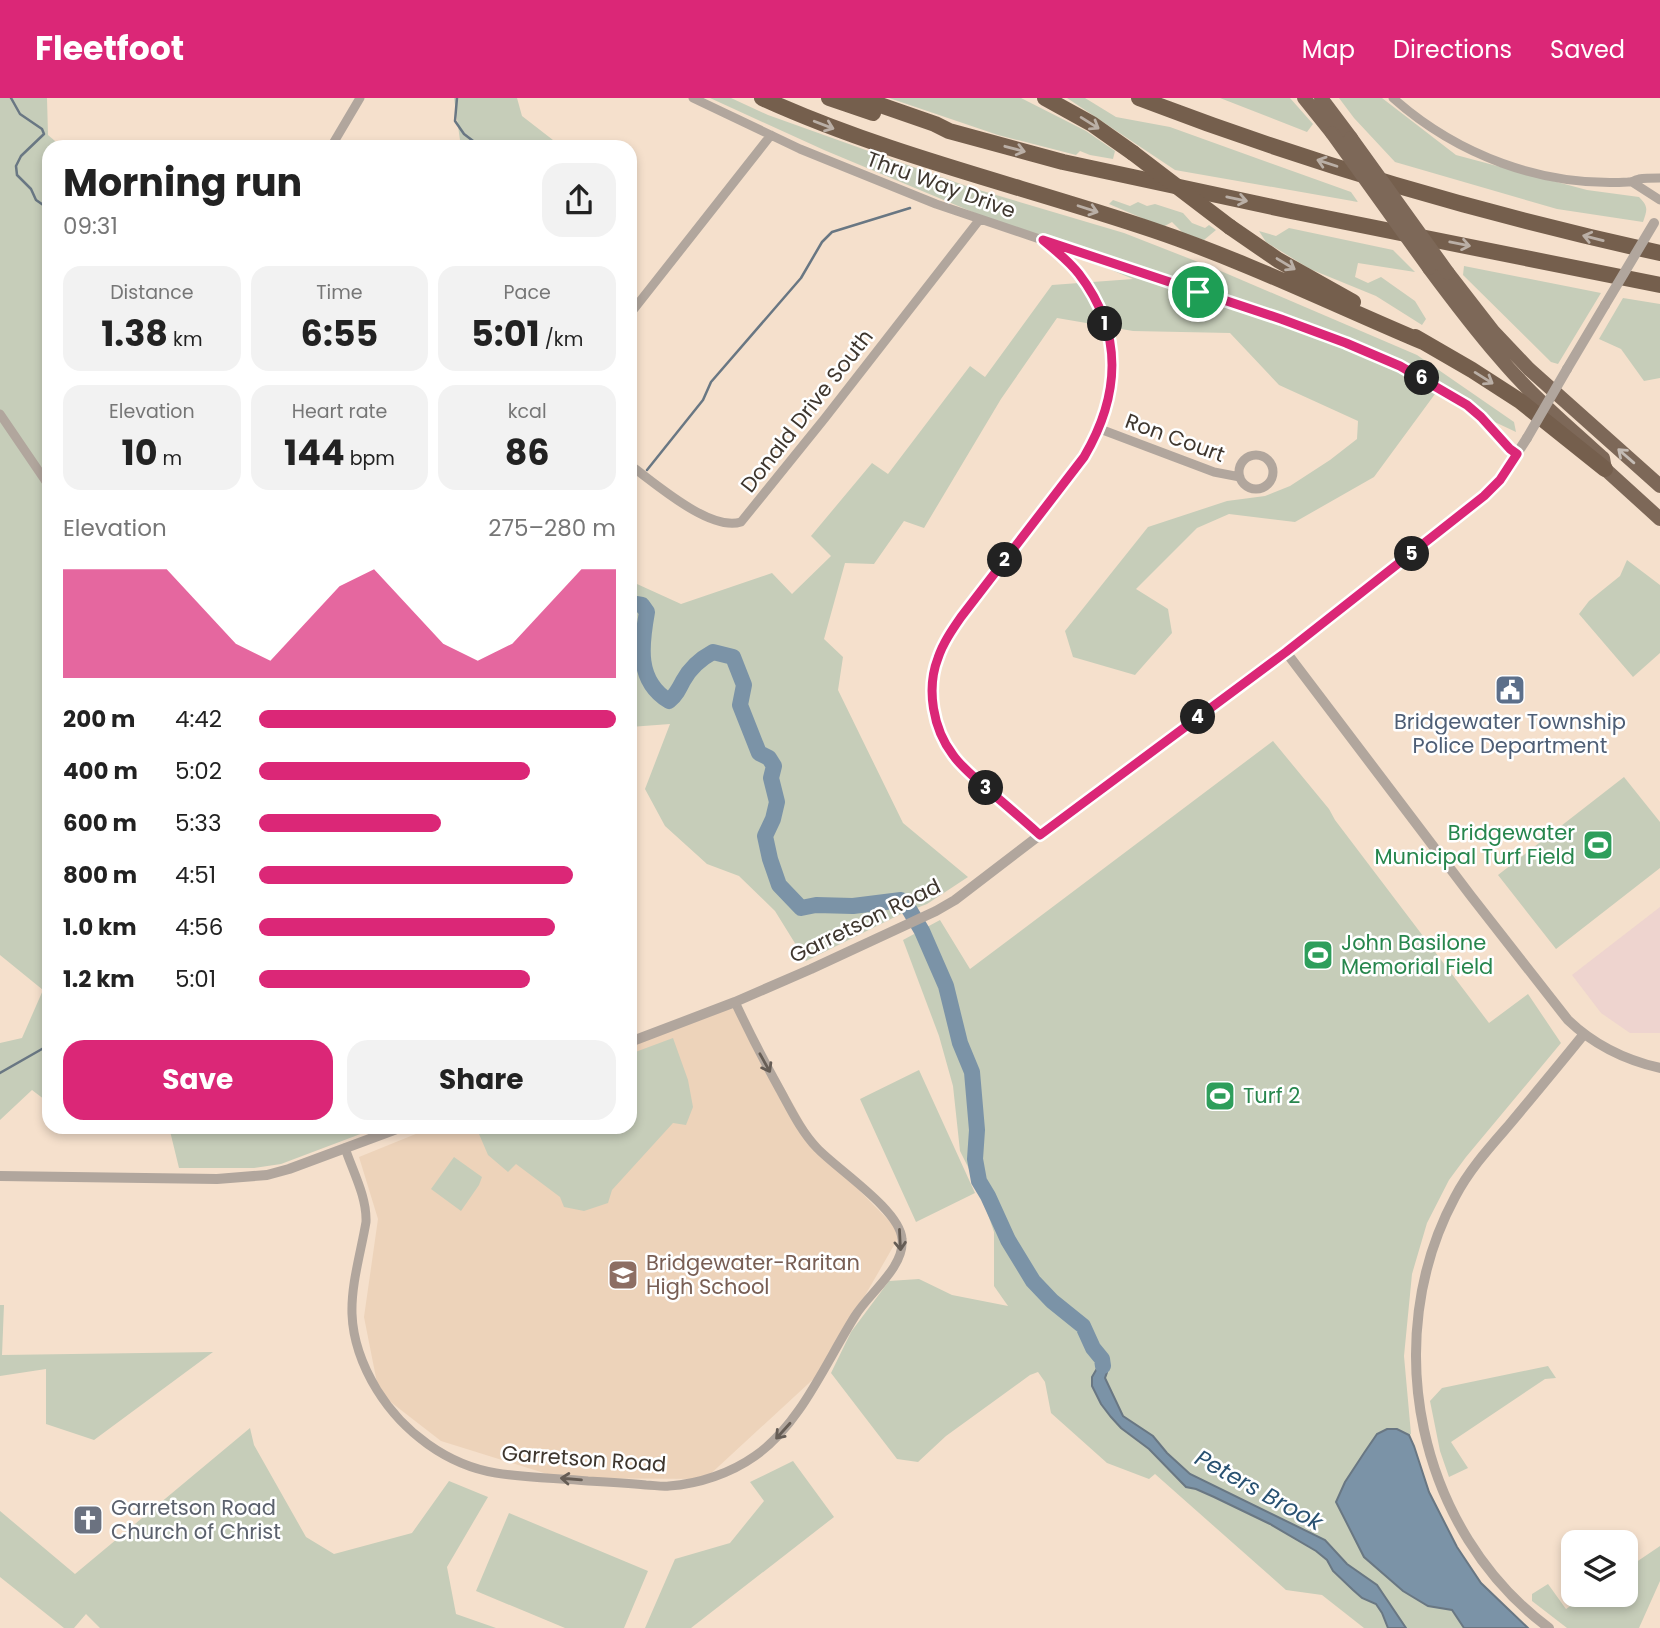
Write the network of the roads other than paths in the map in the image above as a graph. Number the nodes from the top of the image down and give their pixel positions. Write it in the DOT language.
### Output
graph roads {
  1 [pos="360,98"];
  2 [pos="692,98"];
  3 [pos="762,98"];
  4 [pos="829,98"];
  5 [pos="860,98"];
  6 [pos="1045,98"];
  7 [pos="1139,98"];
  8 [pos="1304,98"];
  9 [pos="1321,98"];
  10 [pos="1393,98"];
  11 [pos="949,131"];
  12 [pos="771,135"];
  13 [pos="335,140"];
  14 [pos="1660,178"];
  15 [pos="1632,182"];
  16 [pos="1660,200"];
  17 [pos="1660,213"];
  18 [pos="980,219"];
  19 [pos="1043,240"];
  20 [pos="1660,253"];
  21 [pos="1660,285"];
  22 [pos="637,305"];
  23 [pos="1423,342"];
  24 [pos="0,414"];
  25 [pos="1100,429"];
  26 [pos="1517,454"];
  27 [pos="637,470"];
  28 [pos="1605,470"];
  29 [pos="42,476"];
  30 [pos="1240,477"];
  31 [pos="1660,486"];
  32 [pos="1660,519"];
  33 [pos="1286,652"];
  34 [pos="1040,835"];
  35 [pos="735,1003"];
  36 [pos="1584,1034"];
  37 [pos="637,1039"];
  38 [pos="1660,1068"];
  39 [pos="383,1134"];
  40 [pos="345,1148"];
  41 [pos="0,1176"];
  42 [pos="1549,1628"];
  1 -- 13 [label="street"];
  2 -- 12 [label="street, Thru Way Drive"];
  3 -- 23 [label="highway, one-way"];
  4 -- 11 [label="highway"];
  5 -- 11 [label="highway"];
  6 -- 23 [label="highway, one-way, bridge"];
  20 -- 7 [label="highway, one-way"];
  8 -- 28 [label="highway, bridge"];
  31 -- 9 [label="highway, one-way, bridge"];
  10 -- 15 [label="street"];
  11 -- 21 [label="highway, one-way"];
  12 -- 18 [label="street, Thru Way Drive"];
  12 -- 22 [label="street"];
  14 -- 15 [label="street"];
  15 -- 16 [label="street"];
  17 -- 26 [label="street, Garretson Road, bridge"];
  18 -- 19 [label="street, Thru Way Drive"];
  18 -- 27 [label="street, Donald Drive South"];
  19 -- 25 [label="street"];
  19 -- 26 [label="street, Thru Way Drive"];
  23 -- 28 [label="highway, one-way"];
  24 -- 29 [label="street"];
  25 -- 30 [label="street, Ron Court"];
  25 -- 34 [label="street"];
  26 -- 33 [label="street, Garretson Road"];
  28 -- 32 [label="highway"];
  33 -- 34 [label="street, Garretson Road"];
  33 -- 36 [label="street"];
  34 -- 35 [label="street, Garretson Road"];
  35 -- 37 [label="street, Garretson Road"];
  35 -- 40 [label="street, Garretson Road, one-way"];
  36 -- 38 [label="street"];
  36 -- 42 [label="street"];
  39 -- 40 [label="street"];
  40 -- 41 [label="street"];
}
